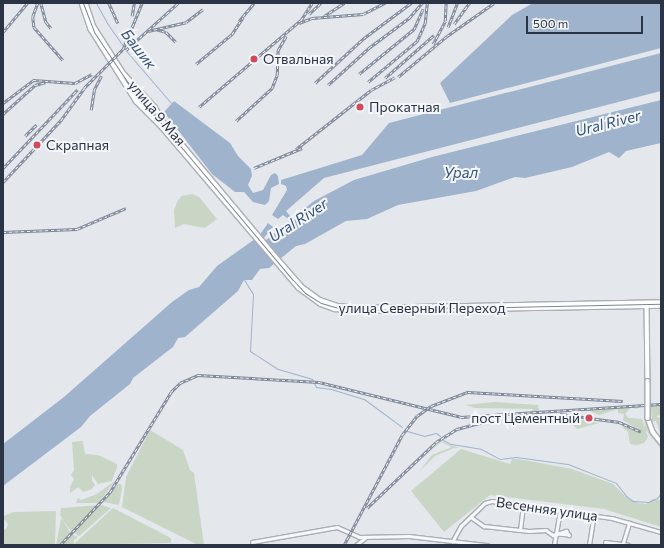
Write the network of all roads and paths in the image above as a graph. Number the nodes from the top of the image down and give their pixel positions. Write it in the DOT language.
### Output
graph roads {
  1 [pos="82,3"];
  2 [pos="86,3"];
  3 [pos="239,215"];
  4 [pos="661,302"];
  5 [pos="647,304"];
  6 [pos="661,306"];
  7 [pos="661,442"];
  8 [pos="523,506"];
  9 [pos="560,511"];
  10 [pos="594,515"];
  11 [pos="471,517"];
  12 [pos="629,523"];
  13 [pos="520,530"];
  14 [pos="661,532"];
  15 [pos="557,534"];
  16 [pos="553,535"];
  17 [pos="367,537"];
  18 [pos="444,540"];
  19 [pos="555,540"];
  20 [pos="252,542"];
  21 [pos="605,542"];
  22 [pos="452,543"];
  23 [pos="623,543"];
  24 [pos="356,545"];
  25 [pos="444,545"];
  26 [pos="455,545"];
  27 [pos="487,545"];
  28 [pos="554,545"];
  29 [pos="588,545"];
  30 [pos="628,545"];
  1 -- 3 [label="main road, улица 9 Мая"];
  2 -- 3 [label="main road, улица 9 Мая"];
  3 -- 5 [label="main road, улица Северный Переход"];
  4 -- 5 [label="main road"];
  5 -- 6 [label="main road"];
  5 -- 7 [label="main road, bridge"];
  8 -- 9 [label="street, Весенняя улица"];
  8 -- 11 [label="street, Весенняя улица"];
  8 -- 13 [label="street"];
  9 -- 10 [label="street, Весенняя улица"];
  9 -- 15 [label="street"];
  10 -- 12 [label="street, Весенняя улица"];
  10 -- 29 [label="street"];
  11 -- 13 [label="street"];
  11 -- 22 [label="street, Весенняя улица"];
  12 -- 14 [label="street, Весенняя улица"];
  12 -- 23 [label="street"];
  13 -- 16 [label="street"];
  15 -- 16 [label="street"];
  15 -- 19 [label="street"];
  16 -- 19 [label="street"];
  17 -- 18 [label="street"];
  17 -- 20 [label="street"];
  17 -- 24 [label="street"];
  18 -- 22 [label="street"];
  18 -- 25 [label="street"];
  19 -- 28 [label="street"];
  21 -- 23 [label="street"];
  22 -- 26 [label="street"];
  22 -- 27 [label="street"];
  23 -- 30 [label="street"];
}
